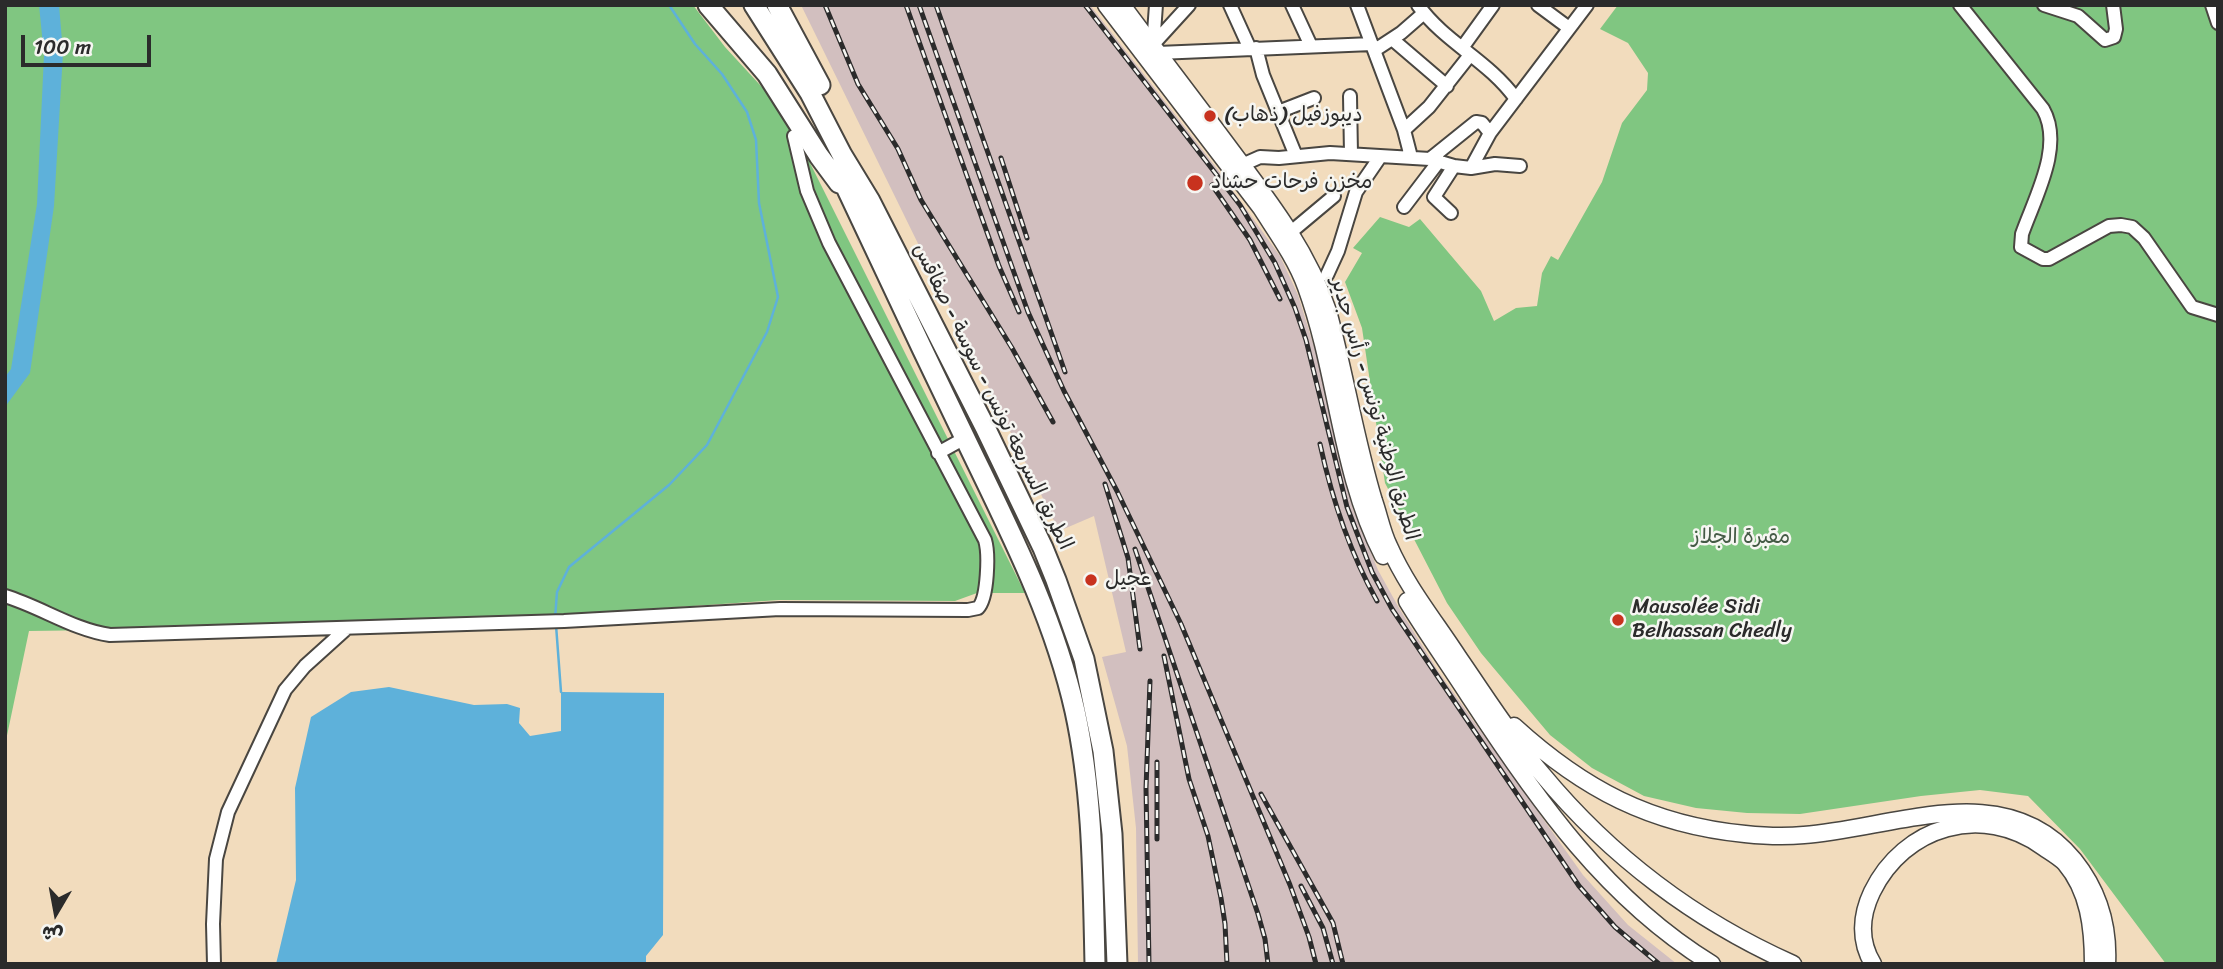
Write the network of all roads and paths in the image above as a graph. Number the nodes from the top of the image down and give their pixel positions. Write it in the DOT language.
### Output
graph roads {
  1 [pos="708,5"];
  2 [pos="740,5"];
  3 [pos="754,5"];
  4 [pos="777,5"];
  5 [pos="1106,5"];
  6 [pos="1122,5"];
  7 [pos="1156,5"];
  8 [pos="1189,5"];
  9 [pos="1230,5"];
  10 [pos="1292,5"];
  11 [pos="1357,5"];
  12 [pos="1493,5"];
  13 [pos="1538,5"];
  14 [pos="1587,5"];
  15 [pos="1960,5"];
  16 [pos="2044,5"];
  17 [pos="2113,5"];
  18 [pos="2212,5"];
  19 [pos="1421,9"];
  20 [pos="2218,23"];
  21 [pos="1569,28"];
  22 [pos="1392,39"];
  23 [pos="1311,46"];
  24 [pos="1373,47"];
  25 [pos="1253,48"];
  26 [pos="1151,51"];
  27 [pos="1466,51"];
  28 [pos="1447,86"];
  29 [pos="1350,96"];
  30 [pos="1314,98"];
  31 [pos="1516,99"];
  32 [pos="1278,111"];
  33 [pos="1404,130"];
  34 [pos="1490,133"];
  35 [pos="794,136"];
  36 [pos="1351,154"];
  37 [pos="1296,156"];
  38 [pos="1380,156"];
  39 [pos="1411,157"];
  40 [pos="1434,160"];
  41 [pos="1242,165"];
  42 [pos="1454,166"];
  43 [pos="1520,166"];
  44 [pos="1471,168"];
  45 [pos="1334,196"];
  46 [pos="861,201"];
  47 [pos="1404,207"];
  48 [pos="1451,213"];
  49 [pos="1291,232"];
  50 [pos="1327,275"];
  51 [pos="2218,315"];
  52 [pos="965,438"];
  53 [pos="939,453"];
  54 [pos="5,596"];
  55 [pos="346,629"];
  56 [pos="1488,702"];
  57 [pos="214,964"];
  58 [pos="1095,964"];
  59 [pos="1116,964"];
  60 [pos="1712,964"];
  61 [pos="1793,964"];
  62 [pos="1872,964"];
  63 [pos="2093,964"];
  64 [pos="2108,964"];
  1 -- 46 [label="highway"];
  2 -- 46 [label="highway, الطريق السريعة تونس - سوسة - صفاقس"];
  3 -- 46 [label="highway, الطريق السريعة تونس - سوسة - صفاقس"];
  4 -- 46 [label="highway"];
  5 -- 26 [label="main road, الطريق الوطنية تونس - رأس جدير"];
  6 -- 26 [label="main road, الطريق الوطنية تونس - رأس جدير"];
  7 -- 26 [label="street"];
  8 -- 26 [label="street"];
  9 -- 25 [label="street"];
  10 -- 23 [label="street"];
  11 -- 24 [label="street"];
  12 -- 27 [label="street"];
  13 -- 21 [label="street"];
  14 -- 21 [label="street"];
  15 -- 51 [label="street"];
  16 -- 17 [label="street"];
  18 -- 20 [label="street"];
  19 -- 22 [label="street"];
  19 -- 27 [label="street"];
  21 -- 31 [label="street"];
  22 -- 24 [label="street"];
  22 -- 28 [label="street"];
  23 -- 24 [label="street"];
  23 -- 25 [label="street"];
  24 -- 33 [label="street"];
  25 -- 26 [label="street"];
  25 -- 32 [label="street"];
  26 -- 41 [label="main road, الطريق الوطنية تونس - رأس جدير"];
  26 -- 60 [label="main road, الطريق الوطنية تونس - رأس جدير"];
  27 -- 28 [label="street"];
  27 -- 31 [label="street"];
  28 -- 33 [label="street"];
  29 -- 36 [label="street"];
  30 -- 32 [label="street"];
  31 -- 34 [label="street"];
  32 -- 37 [label="street"];
  33 -- 39 [label="street"];
  34 -- 40 [label="street"];
  34 -- 44 [label="street"];
  35 -- 53 [label="street"];
  36 -- 37 [label="street"];
  36 -- 38 [label="street"];
  37 -- 41 [label="street"];
  38 -- 39 [label="street"];
  38 -- 50 [label="street"];
  39 -- 40 [label="street"];
  40 -- 42 [label="street"];
  40 -- 47 [label="street"];
  41 -- 49 [label="main road, الطريق الوطنية تونس - رأس جدير"];
  42 -- 44 [label="street"];
  42 -- 48 [label="street"];
  43 -- 44 [label="street"];
  45 -- 49 [label="street"];
  46 -- 52 [label="highway, الطريق السريعة تونس - سوسة - صفاقس"];
  46 -- 59 [label="highway, الطريق السريعة تونس - سوسة - صفاقس"];
  49 -- 56 [label="main road, الطريق الوطنية تونس - رأس جدير"];
  52 -- 53 [label="street"];
  52 -- 58 [label="highway, الطريق السريعة تونس - سوسة - صفاقس"];
  53 -- 55 [label="street"];
  54 -- 55 [label="street"];
  55 -- 57 [label="street"];
  56 -- 61 [label="main road, الطريق الوطنية تونس - رأس جدير"];
  56 -- 64 [label="main road"];
  62 -- 63 [label="main road"];
}
